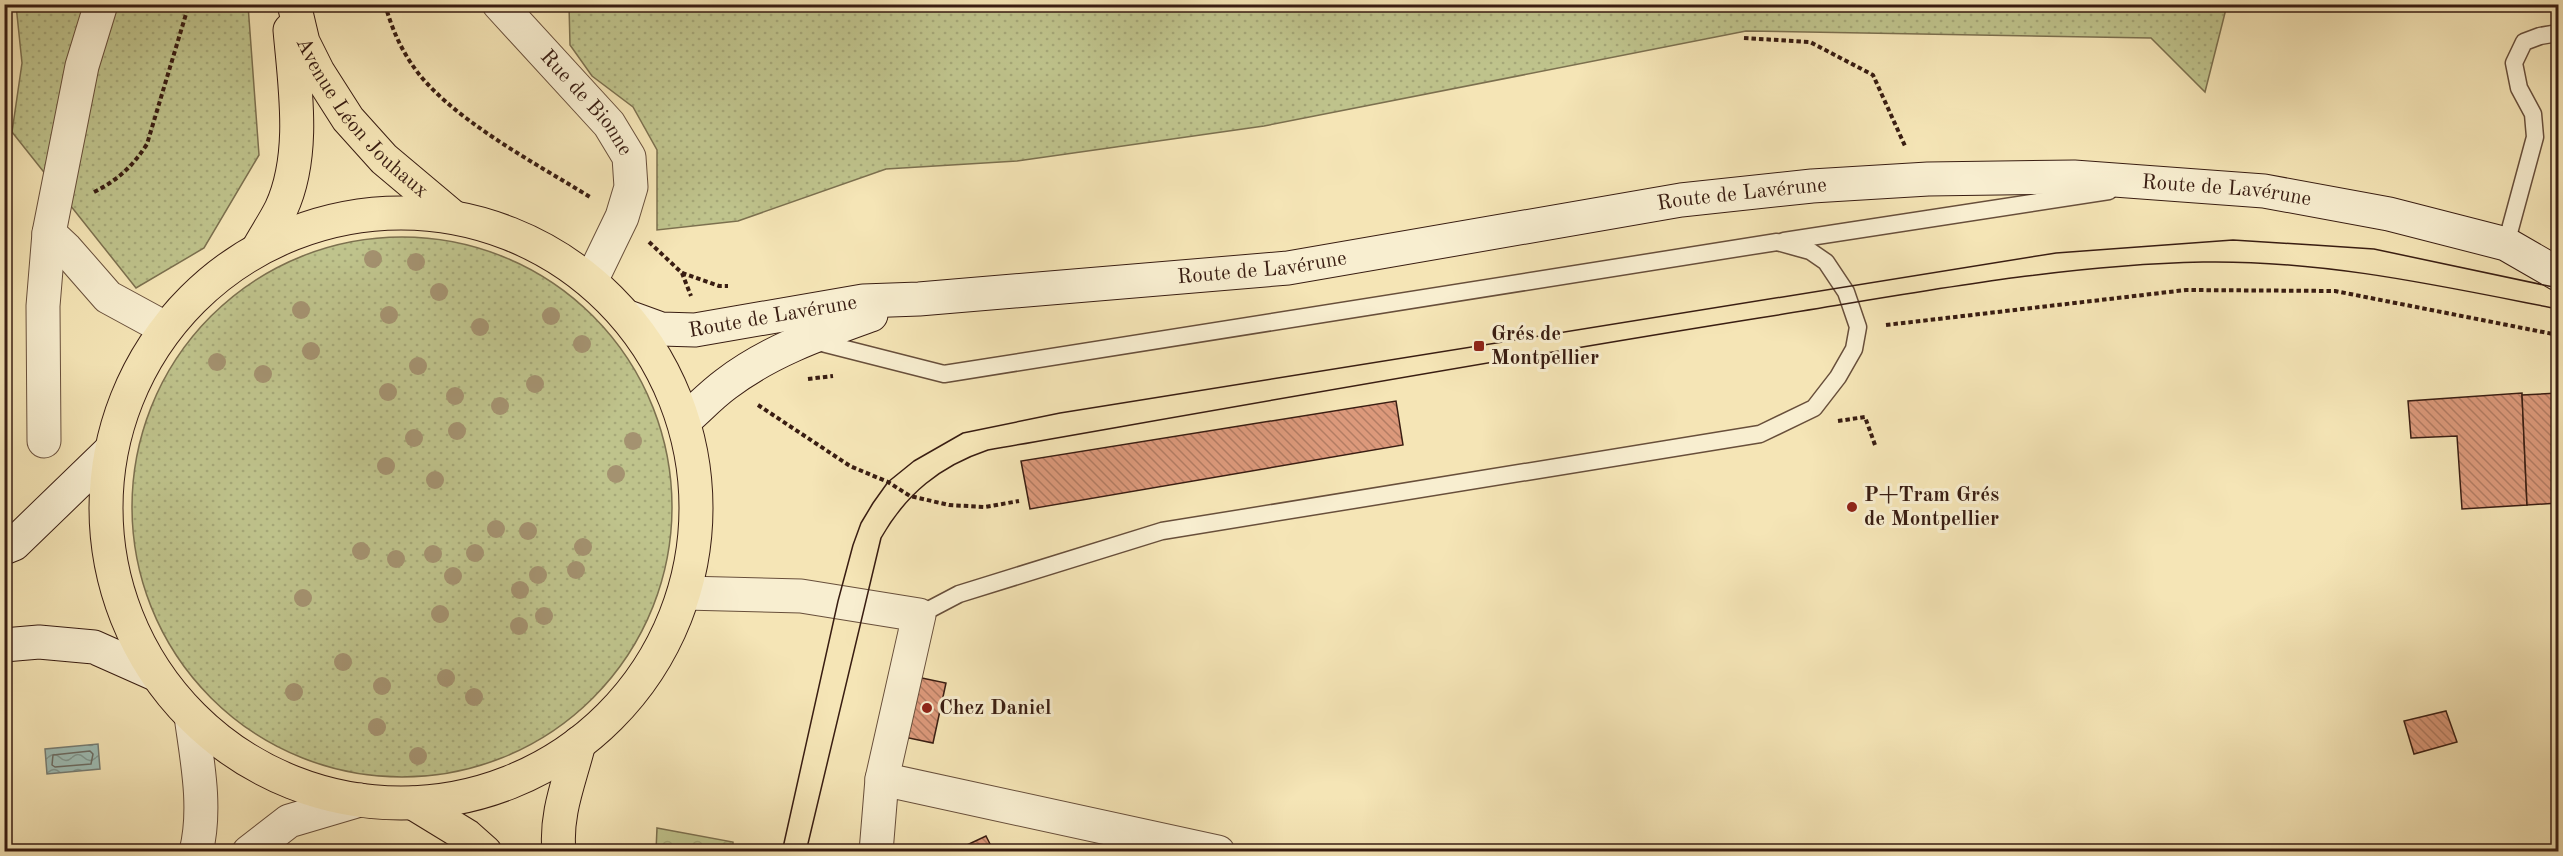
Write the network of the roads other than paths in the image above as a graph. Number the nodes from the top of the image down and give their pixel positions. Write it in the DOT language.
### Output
graph roads {
  1 [pos="101,4"];
  2 [pos="288,4"];
  3 [pos="294,4"];
  4 [pos="499,4"];
  5 [pos="2559,33"];
  6 [pos="2159,183"];
  7 [pos="453,217"];
  8 [pos="49,233"];
  9 [pos="1778,242"];
  10 [pos="2506,244"];
  11 [pos="258,249"];
  12 [pos="2559,274"];
  13 [pos="591,281"];
  14 [pos="919,299"];
  15 [pos="628,317"];
  16 [pos="165,328"];
  17 [pos="805,338"];
  18 [pos="684,421"];
  19 [pos="44,441"];
  20 [pos="110,451"];
  21 [pos="4,548"];
  22 [pos="685,593"];
  23 [pos="919,615"];
  24 [pos="4,645"];
  25 [pos="157,675"];
  26 [pos="191,716"];
  27 [pos="579,743"];
  28 [pos="882,779"];
  29 [pos="360,800"];
  30 [pos="413,803"];
  31 [pos="196,852"];
  32 [pos="249,852"];
  33 [pos="485,852"];
  34 [pos="559,852"];
  35 [pos="876,852"];
  36 [pos="1218,852"];
  1 -- 8 [label="main road"];
  2 -- 11 [label="main road, Avenue Léon Jouhaux"];
  3 -- 7 [label="main road, Avenue Léon Jouhaux"];
  4 -- 13 [label="main road, Rue de Bionne"];
  5 -- 10 [label="lane"];
  6 -- 9 [label="lane"];
  6 -- 10 [label="main road, Route de Lavérune"];
  6 -- 14 [label="main road, Route de Lavérune"];
  7 -- 11 [label="main road"];
  7 -- 13 [label="main road"];
  8 -- 16 [label="main road"];
  8 -- 19 [label="main road"];
  9 -- 17 [label="lane"];
  9 -- 23 [label="lane"];
  10 -- 12 [label="main road, Route de Lavérune"];
  11 -- 16 [label="main road"];
  13 -- 15 [label="main road"];
  14 -- 15 [label="main road, Route de Lavérune"];
  14 -- 17 [label="main road, Route de Lavérune"];
  15 -- 18 [label="main road"];
  16 -- 20 [label="main road"];
  17 -- 18 [label="main road, Route de Lavérune"];
  18 -- 22 [label="main road"];
  20 -- 21 [label="main road"];
  20 -- 25 [label="main road"];
  22 -- 23 [label="main road"];
  22 -- 27 [label="main road"];
  23 -- 28 [label="main road"];
  24 -- 25 [label="main road"];
  25 -- 26 [label="main road"];
  26 -- 29 [label="main road"];
  26 -- 31 [label="main road"];
  27 -- 30 [label="main road"];
  27 -- 34 [label="main road"];
  28 -- 35 [label="main road"];
  28 -- 36 [label="main road"];
  29 -- 30 [label="main road"];
  29 -- 32 [label="main road"];
  30 -- 33 [label="main road"];
}
